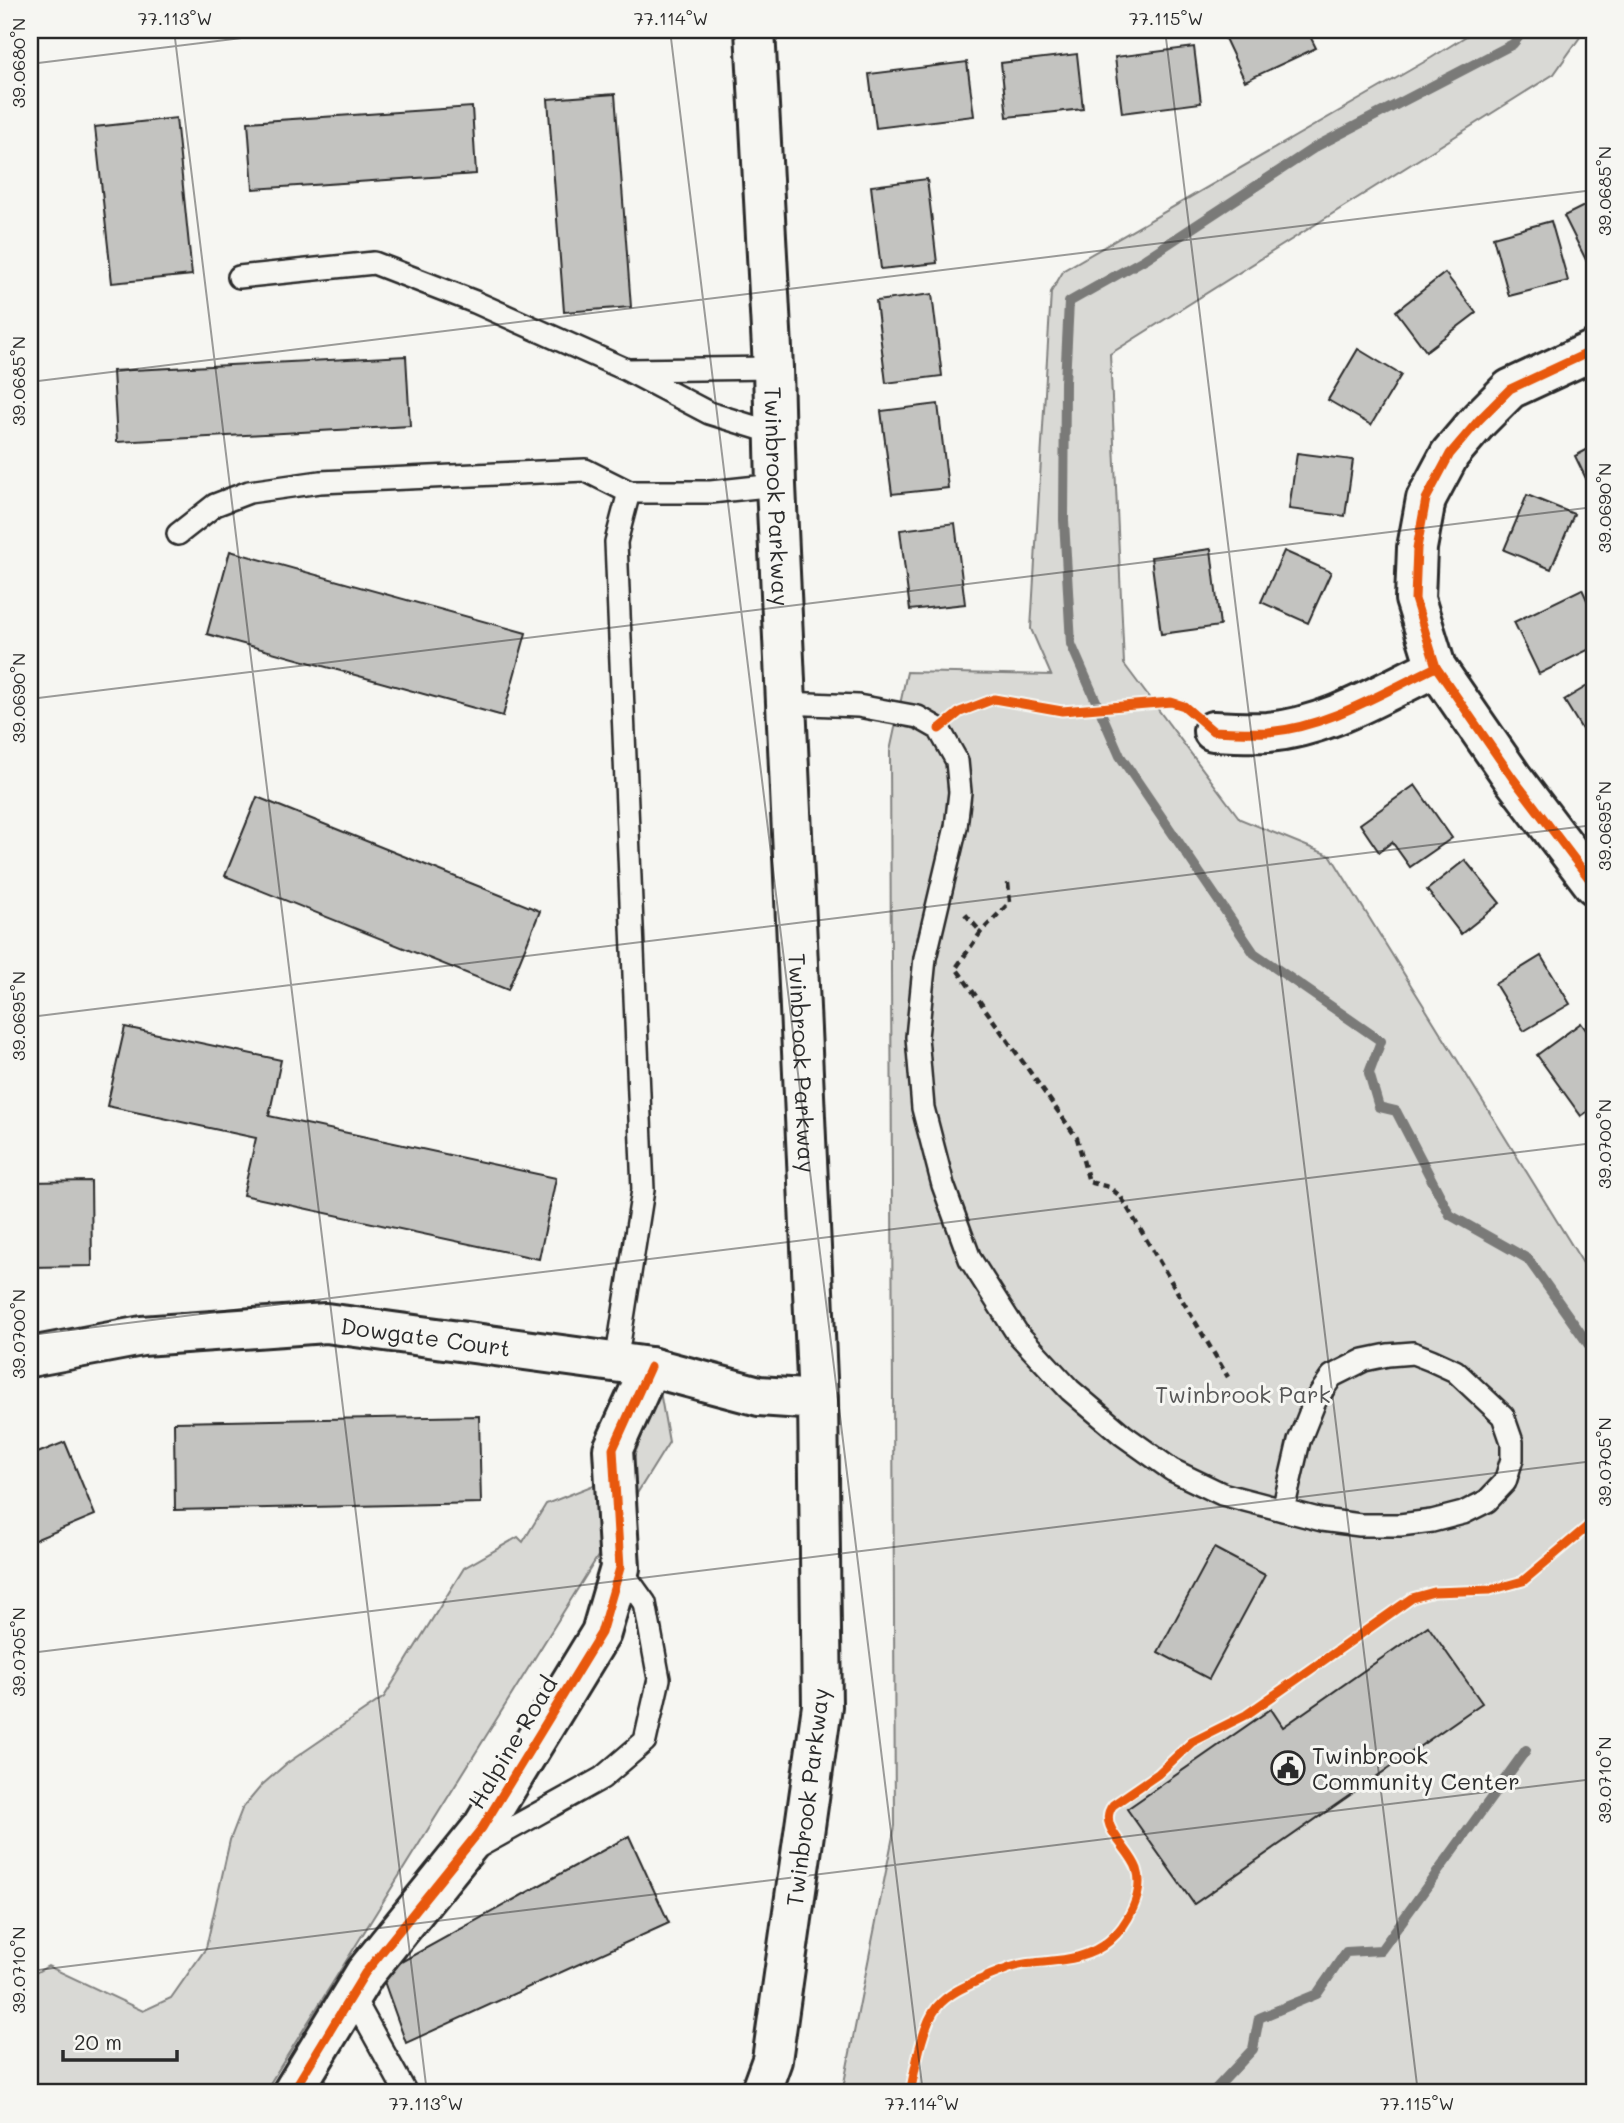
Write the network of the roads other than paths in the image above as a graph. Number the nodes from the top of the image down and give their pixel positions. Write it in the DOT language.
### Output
graph roads {
  1 [pos="755,30"];
  2 [pos="239,277"];
  3 [pos="1594,351"];
  4 [pos="773,368"];
  5 [pos="627,370"];
  6 [pos="774,433"];
  7 [pos="776,485"];
  8 [pos="629,492"];
  9 [pos="178,534"];
  10 [pos="1436,667"];
  11 [pos="785,703"];
  12 [pos="1213,732"];
  13 [pos="1594,885"];
  14 [pos="30,1357"];
  15 [pos="633,1365"];
  16 [pos="818,1400"];
  17 [pos="1283,1510"];
  18 [pos="620,1568"];
  19 [pos="456,1859"];
  20 [pos="352,1995"];
  21 [pos="292,2093"];
  22 [pos="406,2093"];
  23 [pos="760,2093"];
  1 -- 4 [label="street, Twinbrook Parkway"];
  2 -- 5 [label="lane"];
  3 -- 10 [label="street"];
  4 -- 5 [label="lane"];
  4 -- 6 [label="street, Twinbrook Parkway"];
  5 -- 6 [label="lane"];
  6 -- 7 [label="street, Twinbrook Parkway"];
  7 -- 8 [label="lane"];
  7 -- 11 [label="street, Twinbrook Parkway"];
  8 -- 9 [label="lane"];
  8 -- 15 [label="lane"];
  10 -- 12 [label="street"];
  10 -- 13 [label="street"];
  11 -- 16 [label="street, Twinbrook Parkway"];
  11 -- 17 [label="lane"];
  14 -- 15 [label="street, Dowgate Court"];
  15 -- 16 [label="street, Dowgate Court"];
  15 -- 18 [label="street, Halpine Road"];
  16 -- 23 [label="street, Twinbrook Parkway"];
  17 -- 17 [label="lane"];
  18 -- 19 [label="street, Halpine Road"];
  18 -- 19 [label="lane"];
  19 -- 20 [label="street, Halpine Road"];
  20 -- 21 [label="street, Halpine Road"];
  20 -- 22 [label="lane"];
}
